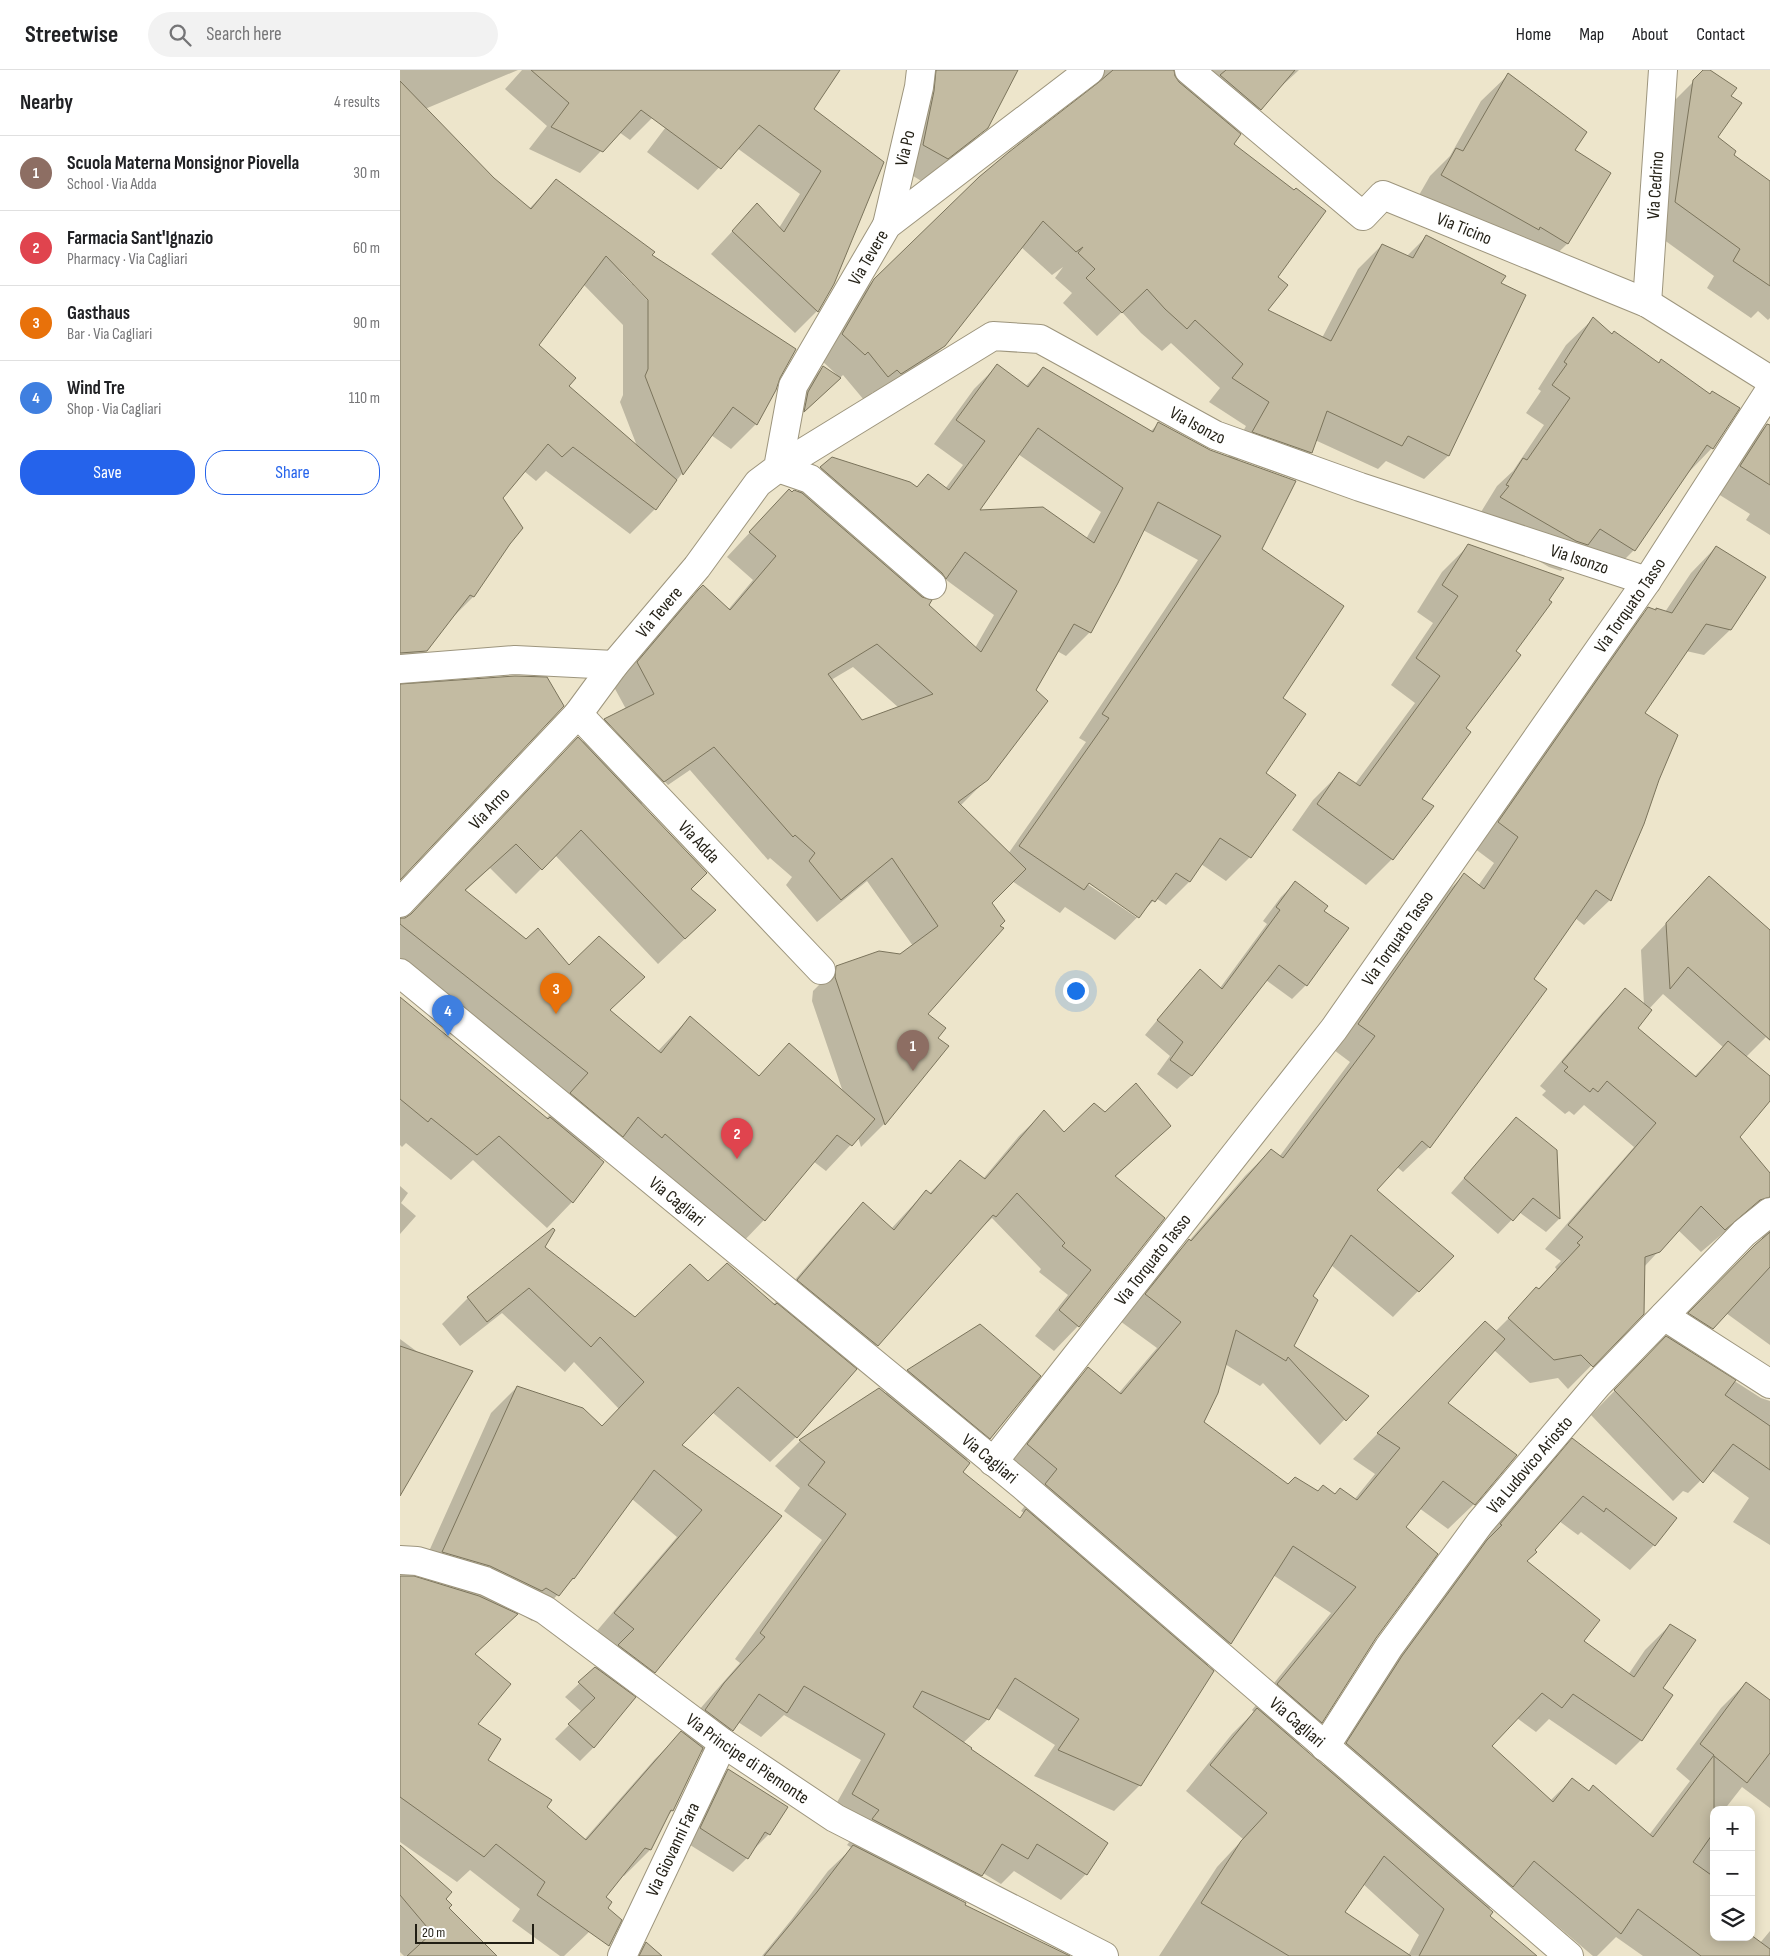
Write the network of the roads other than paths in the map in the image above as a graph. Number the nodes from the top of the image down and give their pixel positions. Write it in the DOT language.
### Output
graph roads {
  1 [pos="921,70"];
  2 [pos="1090,70"];
  3 [pos="1189,70"];
  4 [pos="1663,70"];
  5 [pos="887,225"];
  6 [pos="1647,303"];
  7 [pos="1770,380"];
  8 [pos="1770,390"];
  9 [pos="778,468"];
  10 [pos="1647,581"];
  11 [pos="932,585"];
  12 [pos="614,665"];
  13 [pos="400,669"];
  14 [pos="578,714"];
  15 [pos="400,903"];
  16 [pos="821,970"];
  17 [pos="400,973"];
  18 [pos="1770,1212"];
  19 [pos="1664,1316"];
  20 [pos="1770,1384"];
  21 [pos="994,1462"];
  22 [pos="400,1560"];
  23 [pos="723,1742"];
  24 [pos="1325,1747"];
  25 [pos="622,1956"];
  26 [pos="1104,1956"];
  27 [pos="1569,1956"];
  1 -- 5 [label="street, Via Po"];
  2 -- 5 [label="street, Via Tevere"];
  3 -- 6 [label="street, Via Ticino"];
  4 -- 6 [label="street, Via Cedrino"];
  5 -- 9 [label="street, Via Tevere"];
  6 -- 7 [label="street, Via Ticino"];
  8 -- 10 [label="street, Via Torquato Tasso"];
  9 -- 10 [label="street, Via Isonzo"];
  9 -- 11 [label="street"];
  9 -- 12 [label="street, Via Tevere"];
  10 -- 21 [label="street, Via Torquato Tasso"];
  12 -- 13 [label="street"];
  12 -- 14 [label="street, Via Tevere"];
  14 -- 15 [label="street, Via Arno"];
  14 -- 16 [label="street, Via Adda"];
  17 -- 21 [label="street, Via Cagliari"];
  18 -- 19 [label="street, Via Ludovico Ariosto"];
  19 -- 20 [label="street"];
  19 -- 24 [label="street, Via Ludovico Ariosto"];
  21 -- 24 [label="street, Via Cagliari"];
  22 -- 23 [label="street, Via Principe di Piemonte"];
  23 -- 25 [label="street, Via Giovanni Fara"];
  23 -- 26 [label="street, Via Principe di Piemonte"];
  24 -- 27 [label="street, Via Cagliari"];
}
